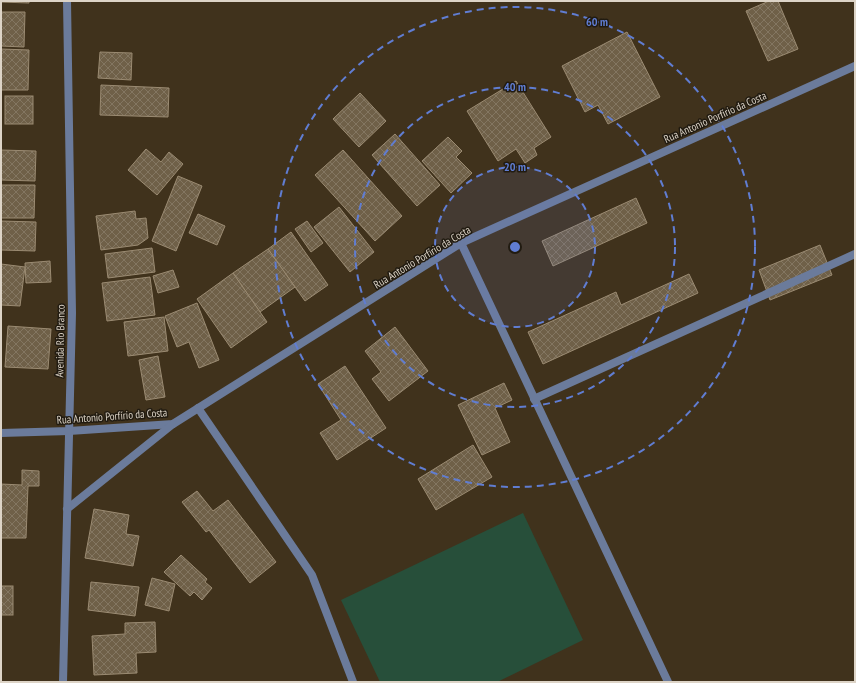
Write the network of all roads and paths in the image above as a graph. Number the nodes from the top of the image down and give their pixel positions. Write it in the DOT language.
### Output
graph roads {
  1 [pos="67,1"];
  2 [pos="855,66"];
  3 [pos="461,243"];
  4 [pos="855,254"];
  5 [pos="534,399"];
  6 [pos="198,408"];
  7 [pos="173,424"];
  8 [pos="69,430"];
  9 [pos="1,433"];
  10 [pos="67,509"];
  11 [pos="63,682"];
  12 [pos="353,682"];
  13 [pos="668,682"];
  1 -- 8 [label="street, Avenida Rio Branco"];
  2 -- 3 [label="street, Rua Antonio Porfírio da Costa"];
  3 -- 5 [label="street"];
  3 -- 6 [label="street, Rua Antonio Porfírio da Costa"];
  4 -- 5 [label="street"];
  5 -- 13 [label="street"];
  6 -- 7 [label="street, Rua Antonio Porfírio da Costa"];
  6 -- 12 [label="street"];
  7 -- 8 [label="street, Rua Antonio Porfírio da Costa"];
  7 -- 10 [label="street"];
  8 -- 9 [label="street, Rua Antonio Porfírio da Costa"];
  8 -- 10 [label="street, Avenida Rio Branco"];
  10 -- 11 [label="street, Avenida Rio Branco"];
}
